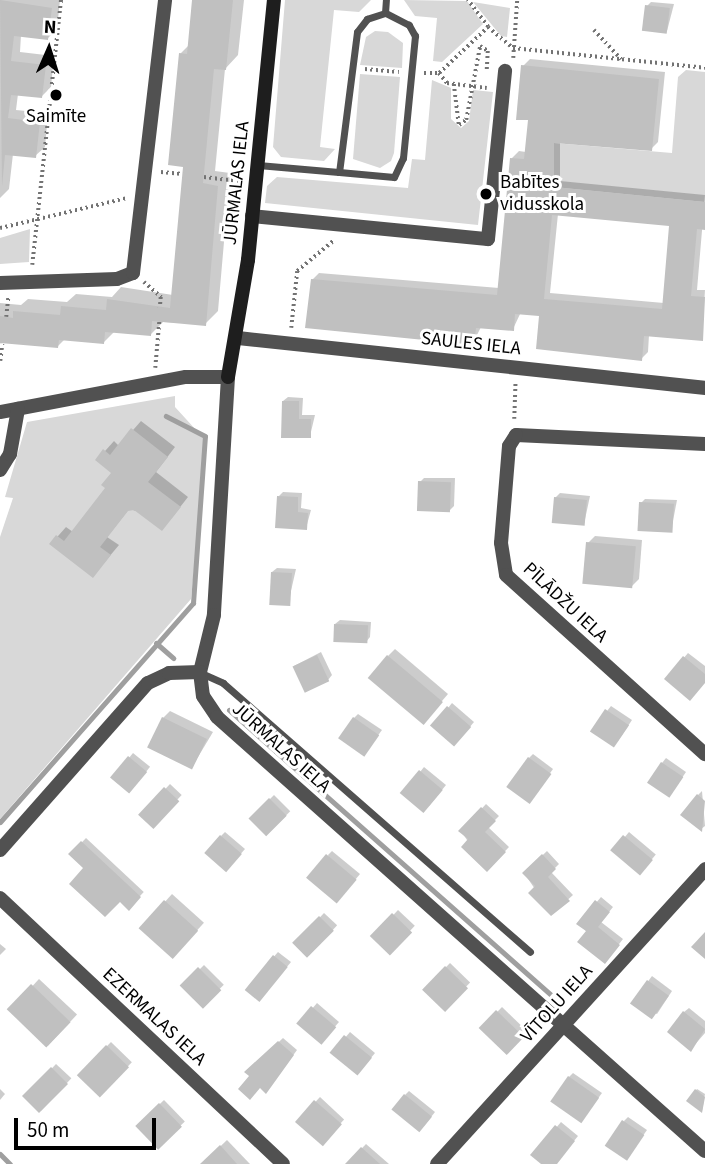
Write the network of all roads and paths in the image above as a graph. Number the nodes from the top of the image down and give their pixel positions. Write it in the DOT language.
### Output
graph roads {
  1 [pos="61,0"];
  2 [pos="165,0"];
  3 [pos="274,0"];
  4 [pos="386,0"];
  5 [pos="468,0"];
  6 [pos="517,0"];
  7 [pos="385,13"];
  8 [pos="488,27"];
  9 [pos="594,30"];
  10 [pos="513,48"];
  11 [pos="513,56"];
  12 [pos="621,59"];
  13 [pos="352,68"];
  14 [pos="705,68"];
  15 [pos="505,71"];
  16 [pos="411,73"];
  17 [pos="439,73"];
  18 [pos="454,84"];
  19 [pos="471,85"];
  20 [pos="258,165"];
  21 [pos="145,170"];
  22 [pos="339,172"];
  23 [pos="183,174"];
  24 [pos="204,177"];
  25 [pos="241,181"];
  26 [pos="142,194"];
  27 [pos="252,216"];
  28 [pos="35,218"];
  29 [pos="351,225"];
  30 [pos="0,228"];
  31 [pos="133,273"];
  32 [pos="31,281"];
  33 [pos="0,283"];
  34 [pos="160,307"];
  35 [pos="159,322"];
  36 [pos="238,338"];
  37 [pos="2,344"];
  38 [pos="289,344"];
  39 [pos="0,361"];
  40 [pos="516,368"];
  41 [pos="155,370"];
  42 [pos="228,377"];
  43 [pos="703,388"];
  44 [pos="18,409"];
  45 [pos="0,412"];
  46 [pos="516,435"];
  47 [pos="705,444"];
  48 [pos="0,470"];
  49 [pos="200,672"];
  50 [pos="705,754"];
  51 [pos="0,850"];
  52 [pos="705,869"];
  53 [pos="0,898"];
  54 [pos="530,952"];
  55 [pos="562,1027"];
  56 [pos="705,1151"];
  57 [pos="283,1164"];
  58 [pos="437,1164"];
  1 -- 28 [label="path"];
  2 -- 21 [label="street"];
  3 -- 20 [label="street, JŪRMALAS IELA"];
  4 -- 7 [label="lane"];
  5 -- 8 [label="path"];
  6 -- 10 [label="path"];
  7 -- 13 [label="lane"];
  7 -- 16 [label="lane"];
  8 -- 10 [label="path"];
  8 -- 17 [label="path"];
  9 -- 12 [label="path"];
  10 -- 11 [label="path"];
  10 -- 12 [label="path"];
  12 -- 14 [label="path"];
  13 -- 16 [label="path"];
  13 -- 22 [label="lane"];
  15 -- 29 [label="street"];
  16 -- 17 [label="path"];
  16 -- 22 [label="lane"];
  17 -- 18 [label="path"];
  18 -- 19 [label="path"];
  18 -- 19 [label="path"];
  19 -- 19 [label="path"];
  20 -- 22 [label="lane"];
  20 -- 27 [label="street, JŪRMALAS IELA"];
  21 -- 23 [label="path"];
  21 -- 26 [label="street"];
  24 -- 25 [label="path"];
  26 -- 28 [label="path"];
  26 -- 31 [label="street"];
  27 -- 29 [label="street"];
  27 -- 36 [label="street, JŪRMALAS IELA"];
  28 -- 30 [label="path"];
  28 -- 32 [label="path"];
  29 -- 38 [label="path"];
  31 -- 32 [label="street"];
  31 -- 34 [label="path"];
  32 -- 33 [label="street"];
  35 -- 41 [label="path"];
  36 -- 38 [label="street, SAULES IELA"];
  36 -- 42 [label="street, JŪRMALAS IELA"];
  37 -- 39 [label="path"];
  38 -- 40 [label="street, SAULES IELA"];
  40 -- 43 [label="street, SAULES IELA"];
  40 -- 46 [label="path"];
  42 -- 44 [label="street"];
  42 -- 49 [label="street, JŪRMALAS IELA"];
  44 -- 45 [label="street"];
  44 -- 48 [label="street"];
  46 -- 47 [label="street"];
  46 -- 50 [label="street, PĪLĀDŽU IELA"];
  49 -- 51 [label="street"];
  49 -- 54 [label="lane"];
  49 -- 55 [label="street, JŪRMALAS IELA"];
  52 -- 55 [label="street, VĪTOLU IELA"];
  53 -- 57 [label="street, EZERMALAS IELA"];
  55 -- 56 [label="street, JŪRMALAS IELA"];
  55 -- 58 [label="street, VĪTOLU IELA"];
}
